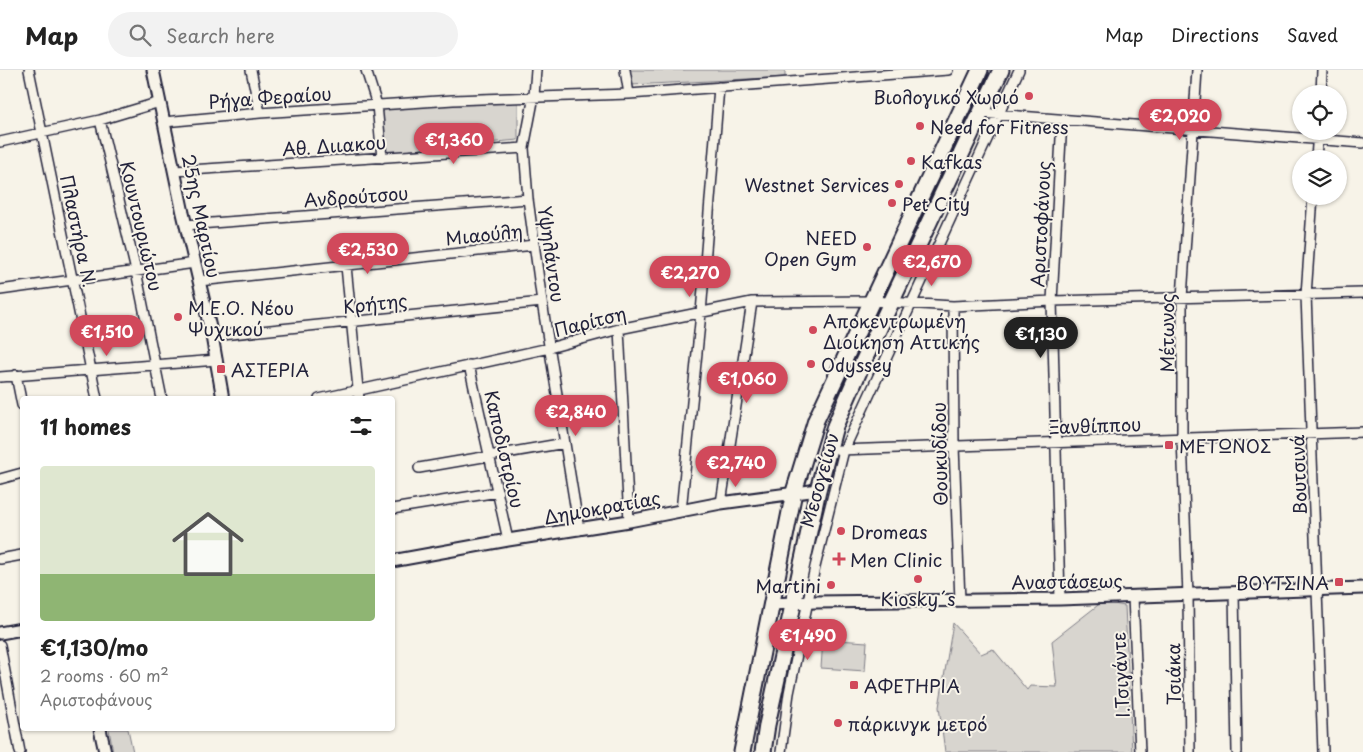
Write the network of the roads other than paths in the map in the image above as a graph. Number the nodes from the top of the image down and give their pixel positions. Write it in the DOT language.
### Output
graph roads {
  1 [pos="29,70"];
  2 [pos="153,70"];
  3 [pos="251,70"];
  4 [pos="366,70"];
  5 [pos="536,70"];
  6 [pos="625,70"];
  7 [pos="948,70"];
  8 [pos="1001,70"];
  9 [pos="1019,70"];
  10 [pos="1197,70"];
  11 [pos="1322,70"];
  12 [pos="976,71"];
  13 [pos="836,74"];
  14 [pos="1321,85"];
  15 [pos="719,87"];
  16 [pos="629,94"];
  17 [pos="534,96"];
  18 [pos="160,102"];
  19 [pos="377,105"];
  20 [pos="260,113"];
  21 [pos="981,113"];
  22 [pos="999,115"];
  23 [pos="100,120"];
  24 [pos="1062,120"];
  25 [pos="164,122"];
  26 [pos="1192,130"];
  27 [pos="41,133"];
  28 [pos="1292,134"];
  29 [pos="1346,140"];
  30 [pos="0,142"];
  31 [pos="1363,143"];
  32 [pos="524,148"];
  33 [pos="382,158"];
  34 [pos="175,171"];
  35 [pos="528,199"];
  36 [pos="1313,205"];
  37 [pos="186,225"];
  38 [pos="534,245"];
  39 [pos="195,263"];
  40 [pos="346,266"];
  41 [pos="136,271"];
  42 [pos="73,279"];
  43 [pos="198,281"];
  44 [pos="0,290"];
  45 [pos="1363,293"];
  46 [pos="1306,295"];
  47 [pos="1182,298"];
  48 [pos="871,301"];
  49 [pos="1052,301"];
  50 [pos="542,302"];
  51 [pos="752,302"];
  52 [pos="893,302"];
  53 [pos="912,303"];
  54 [pos="953,306"];
  55 [pos="701,313"];
  56 [pos="352,321"];
  57 [pos="619,330"];
  58 [pos="212,336"];
  59 [pos="549,348"];
  60 [pos="217,360"];
  61 [pos="155,365"];
  62 [pos="469,365"];
  63 [pos="91,370"];
  64 [pos="16,375"];
  65 [pos="0,377"];
  66 [pos="359,394"];
  67 [pos="20,396"];
  68 [pos="96,396"];
  69 [pos="161,396"];
  70 [pos="223,396"];
  71 [pos="343,396"];
  72 [pos="1363,432"];
  73 [pos="1312,434"];
  74 [pos="1182,438"];
  75 [pos="1055,443"];
  76 [pos="565,444"];
  77 [pos="954,446"];
  78 [pos="844,450"];
  79 [pos="828,451"];
  80 [pos="490,457"];
  81 [pos="418,468"];
  82 [pos="20,474"];
  83 [pos="0,479"];
  84 [pos="818,490"];
  85 [pos="498,492"];
  86 [pos="794,492"];
  87 [pos="721,503"];
  88 [pos="395,509"];
  89 [pos="681,511"];
  90 [pos="629,521"];
  91 [pos="579,530"];
  92 [pos="508,540"];
  93 [pos="805,549"];
  94 [pos="20,555"];
  95 [pos="0,559"];
  96 [pos="395,560"];
  97 [pos="815,567"];
  98 [pos="1363,588"];
  99 [pos="1318,590"];
  100 [pos="1234,593"];
  101 [pos="1188,596"];
  102 [pos="1133,597"];
  103 [pos="1060,599"];
  104 [pos="960,601"];
  105 [pos="801,602"];
  106 [pos="771,604"];
  107 [pos="20,629"];
  108 [pos="0,633"];
  109 [pos="0,645"];
  110 [pos="100,731"];
  111 [pos="20,752"];
  112 [pos="105,752"];
  113 [pos="742,752"];
  114 [pos="764,752"];
  115 [pos="781,752"];
  116 [pos="1140,752"];
  117 [pos="1190,752"];
  118 [pos="1238,752"];
  119 [pos="1323,752"];
  1 -- 27 [label="street, Πλαστήρα Ν."];
  2 -- 18 [label="street, 25ης Μαρτίου"];
  3 -- 20 [label="street"];
  4 -- 19 [label="street"];
  5 -- 17 [label="street, Υψηλάντου"];
  6 -- 16 [label="street"];
  7 -- 13 [label="street, Ρήγα Φεραίου"];
  8 -- 21 [label="main road, Μεσογείων"];
  9 -- 22 [label="street, Μεσογείων"];
  10 -- 26 [label="street, Μέτωνος"];
  11 -- 14 [label="street"];
  12 -- 48 [label="main road, Μεσογείων"];
  13 -- 15 [label="street, Ρήγα Φεραίου"];
  15 -- 16 [label="street, Ρήγα Φεραίου"];
  15 -- 55 [label="street"];
  16 -- 17 [label="street, Ρήγα Φεραίου"];
  17 -- 19 [label="street, Ρήγα Φεραίου"];
  17 -- 32 [label="street, Υψηλάντου"];
  18 -- 23 [label="street"];
  18 -- 25 [label="street, 25ης Μαρτίου"];
  19 -- 20 [label="street, Ρήγα Φεραίου"];
  19 -- 33 [label="street"];
  20 -- 25 [label="street, Ρήγα Φεραίου"];
  21 -- 22 [label="street"];
  21 -- 52 [label="main road, Μεσογείων"];
  22 -- 24 [label="street"];
  22 -- 53 [label="street, Μεσογείων"];
  23 -- 27 [label="street"];
  23 -- 41 [label="street, Κουντουριώτου"];
  24 -- 26 [label="street"];
  24 -- 49 [label="street, Αριστοφάνους"];
  25 -- 34 [label="street, 25ης Μαρτίου"];
  26 -- 28 [label="street"];
  26 -- 47 [label="street, Μέτωνος"];
  27 -- 30 [label="street"];
  27 -- 42 [label="street, Πλαστήρα Ν."];
  29 -- 31 [label="street"];
  32 -- 33 [label="street, Αθ. Διιακου"];
  32 -- 35 [label="street, Υψηλάντου"];
  33 -- 34 [label="street, Αθ. Διιακου"];
  34 -- 37 [label="street, 25ης Μαρτίου"];
  35 -- 37 [label="street, Ανδρούτσου"];
  35 -- 38 [label="street, Υψηλάντου"];
  36 -- 46 [label="street, Βουτσινά"];
  37 -- 39 [label="street, 25ης Μαρτίου"];
  38 -- 40 [label="street, Μιαούλη"];
  38 -- 50 [label="street, Υψηλάντου"];
  39 -- 41 [label="street"];
  39 -- 43 [label="street, 25ης Μαρτίου"];
  40 -- 43 [label="street, Μιαούλη"];
  40 -- 56 [label="street"];
  41 -- 42 [label="street"];
  41 -- 61 [label="street, Κουντουριώτου"];
  42 -- 44 [label="street"];
  42 -- 63 [label="street, Πλαστήρα Ν."];
  43 -- 58 [label="street, 25ης Μαρτίου"];
  45 -- 46 [label="street, Παρίτση"];
  46 -- 47 [label="street, Παρίτση"];
  46 -- 73 [label="street, Βουτσινά"];
  47 -- 49 [label="street, Παρίτση"];
  47 -- 74 [label="street, Μέτωνος"];
  48 -- 51 [label="street, Παρίτση"];
  48 -- 52 [label="street, Παρίτση"];
  48 -- 86 [label="main road, Μεσογείων"];
  49 -- 54 [label="street, Παρίτση"];
  49 -- 75 [label="street, Αριστοφάνους"];
  50 -- 56 [label="street, Κρήτης"];
  50 -- 59 [label="street, Υψηλάντου"];
  51 -- 55 [label="street, Παρίτση"];
  51 -- 87 [label="street"];
  52 -- 53 [label="street, Παρίτση"];
  52 -- 79 [label="main road, Μεσογείων"];
  53 -- 54 [label="street, Παρίτση"];
  53 -- 78 [label="street, Μεσογείων"];
  54 -- 77 [label="street, Θουκυδίδου"];
  55 -- 57 [label="street, Παρίτση"];
  55 -- 89 [label="street"];
  56 -- 58 [label="street, Κρήτης"];
  56 -- 66 [label="street"];
  57 -- 59 [label="street, Παρίτση"];
  57 -- 90 [label="street"];
  58 -- 60 [label="street, 25ης Μαρτίου"];
  59 -- 62 [label="street, Παρίτση"];
  59 -- 76 [label="street, Υψηλάντου"];
  60 -- 61 [label="street"];
  60 -- 70 [label="street, 25ης Μαρτίου"];
  61 -- 63 [label="street"];
  61 -- 69 [label="street, Κουντουριώτου"];
  62 -- 66 [label="street, Παρίτση"];
  62 -- 80 [label="street, Καποδιστρίου"];
  63 -- 64 [label="street"];
  63 -- 68 [label="street, Πλαστήρα Ν."];
  64 -- 65 [label="street"];
  64 -- 67 [label="street"];
  66 -- 71 [label="street, Παρίτση"];
  72 -- 73 [label="street, Ξανθίππου"];
  73 -- 74 [label="street, Ξανθίππου"];
  73 -- 99 [label="street, Βουτσινά"];
  74 -- 75 [label="street, Ξανθίππου"];
  74 -- 101 [label="street, Μέτωνος"];
  75 -- 77 [label="street, Ξανθίππου"];
  75 -- 103 [label="street, Αριστοφάνους"];
  76 -- 80 [label="street"];
  76 -- 91 [label="street, Υψηλάντου"];
  77 -- 78 [label="street, Ξανθίππου"];
  77 -- 104 [label="street, Θουκυδίδου"];
  78 -- 79 [label="street, Ξανθίππου"];
  78 -- 97 [label="street, Μεσογείων"];
  79 -- 84 [label="main road, Μεσογείων"];
  80 -- 81 [label="street"];
  80 -- 85 [label="street, Καποδιστρίου"];
  82 -- 83 [label="street"];
  84 -- 86 [label="street, Δημοκρατίας"];
  84 -- 93 [label="main road, Μεσογείων"];
  85 -- 88 [label="street"];
  85 -- 92 [label="street, Καποδιστρίου"];
  86 -- 87 [label="street, Δημοκρατίας"];
  86 -- 106 [label="main road, Μεσογείων"];
  87 -- 89 [label="street, Δημοκρατίας"];
  89 -- 90 [label="street, Δημοκρατίας"];
  90 -- 91 [label="street, Δημοκρατίας"];
  91 -- 92 [label="street, Δημοκρατίας"];
  92 -- 96 [label="street, Δημοκρατίας"];
  93 -- 97 [label="main road"];
  93 -- 105 [label="main road, Μεσογείων"];
  94 -- 95 [label="street"];
  97 -- 105 [label="street, Μεσογείων"];
  98 -- 99 [label="street, Αναστάσεως"];
  99 -- 100 [label="street, Αναστάσεως"];
  99 -- 119 [label="street, Βουτσινά"];
  100 -- 101 [label="street, Αναστάσεως"];
  100 -- 118 [label="street"];
  101 -- 102 [label="street, Αναστάσεως"];
  101 -- 117 [label="street, Τσιάκα"];
  102 -- 103 [label="street, Αναστάσεως"];
  102 -- 116 [label="street, Ι.Τσιγάντε"];
  103 -- 104 [label="street, Αναστάσεως"];
  104 -- 105 [label="street, Αναστάσεως"];
  105 -- 106 [label="street, Αναστάσεως"];
  105 -- 114 [label="main road, Μεσογείων"];
  105 -- 115 [label="street, Μεσογείων"];
  106 -- 113 [label="main road, Μεσογείων"];
  107 -- 108 [label="street"];
  109 -- 111 [label="street"];
  110 -- 112 [label="street"];
}
